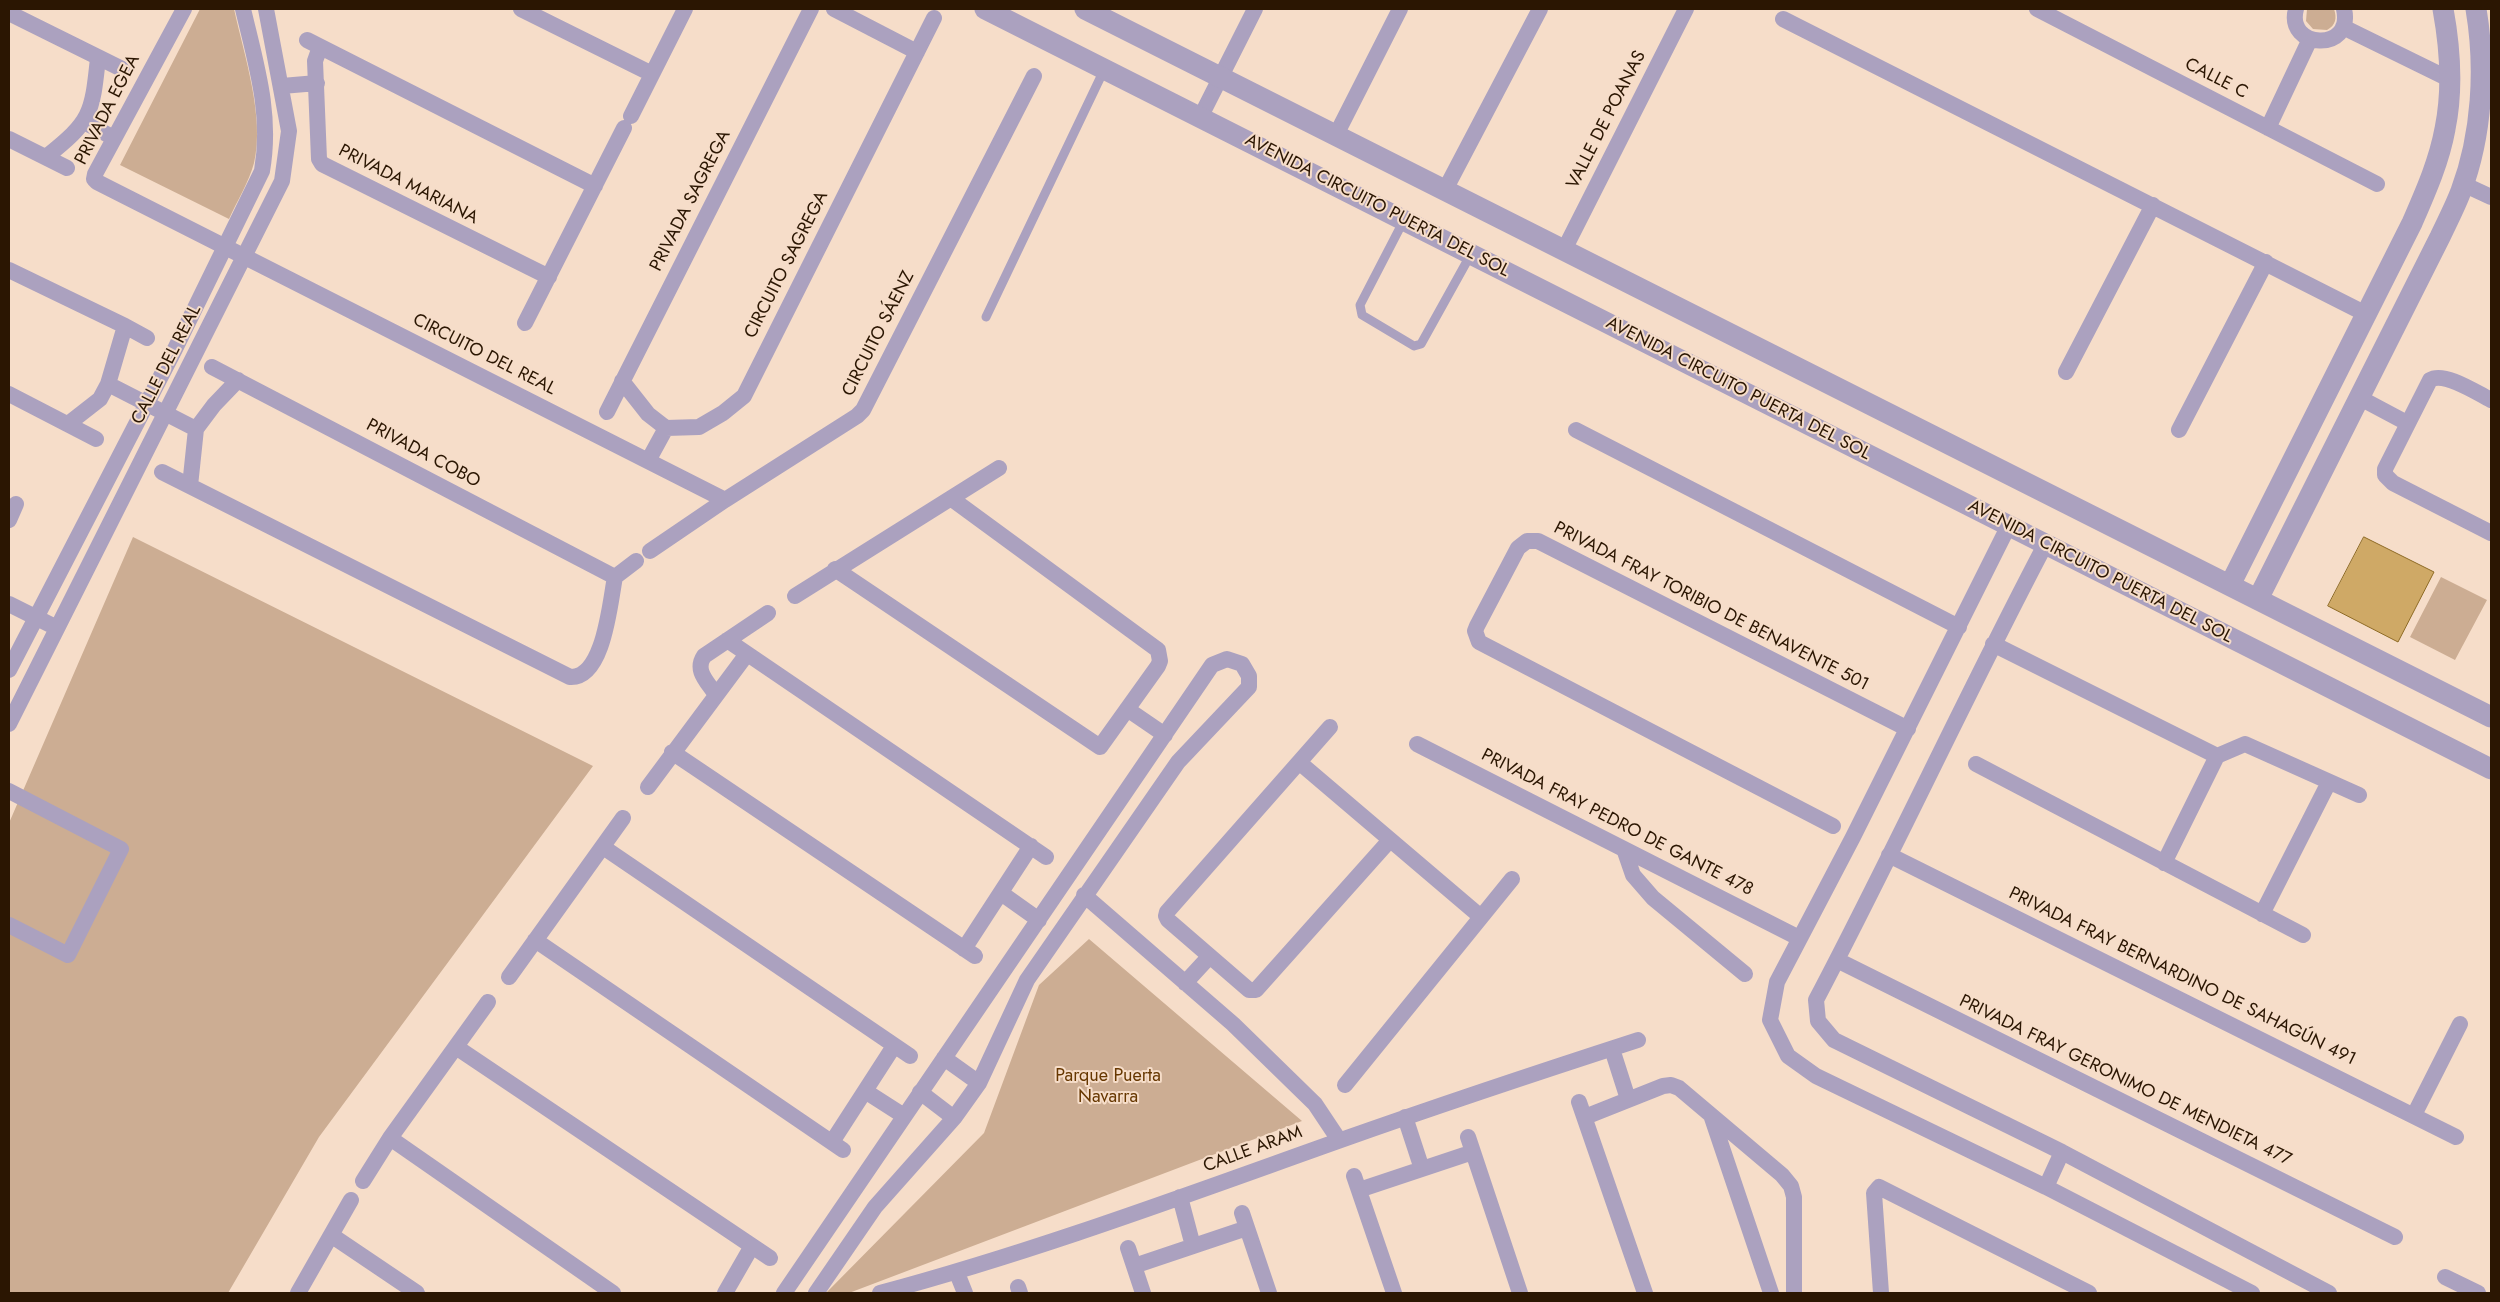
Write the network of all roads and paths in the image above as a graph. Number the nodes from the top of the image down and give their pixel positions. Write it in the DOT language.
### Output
graph roads {
  1 [pos="184,9"];
  2 [pos="243,9"];
  3 [pos="266,9"];
  4 [pos="521,9"];
  5 [pos="685,9"];
  6 [pos="811,9"];
  7 [pos="834,9"];
  8 [pos="985,9"];
  9 [pos="1086,9"];
  10 [pos="1255,9"];
  11 [pos="1400,9"];
  12 [pos="1540,9"];
  13 [pos="1686,9"];
  14 [pos="2037,9"];
  15 [pos="2296,9"];
  16 [pos="2344,9"];
  17 [pos="2443,9"];
  18 [pos="2476,9"];
  19 [pos="9,14"];
  20 [pos="1112,15"];
  21 [pos="934,18"];
  22 [pos="1783,19"];
  23 [pos="2343,26"];
  24 [pos="2310,39"];
  25 [pos="917,52"];
  26 [pos="98,58"];
  27 [pos="122,69"];
  28 [pos="1104,69"];
  29 [pos="652,74"];
  30 [pos="1034,76"];
  31 [pos="1221,77"];
  32 [pos="2449,79"];
  33 [pos="317,83"];
  34 [pos="282,86"];
  35 [pos="1201,116"];
  36 [pos="84,122"];
  37 [pos="2268,128"];
  38 [pos="1336,135"];
  39 [pos="114,138"];
  40 [pos="9,139"];
  41 [pos="46,157"];
  42 [pos="67,168"];
  43 [pos="2376,184"];
  44 [pos="2463,184"];
  45 [pos="595,186"];
  46 [pos="1445,190"];
  47 [pos="2491,197"];
  48 [pos="2154,205"];
  49 [pos="1404,220"];
  50 [pos="226,246"];
  51 [pos="1564,250"];
  52 [pos="1471,254"];
  53 [pos="246,256"];
  54 [pos="2266,262"];
  55 [pos="9,270"];
  56 [pos="549,277"];
  57 [pos="2366,314"];
  58 [pos="986,317"];
  59 [pos="526,323"];
  60 [pos="125,326"];
  61 [pos="148,338"];
  62 [pos="212,367"];
  63 [pos="2066,372"];
  64 [pos="238,380"];
  65 [pos="622,381"];
  66 [pos="108,384"];
  67 [pos="9,394"];
  68 [pos="2360,398"];
  69 [pos="2491,400"];
  70 [pos="147,405"];
  71 [pos="607,412"];
  72 [pos="165,414"];
  73 [pos="2407,423"];
  74 [pos="68,424"];
  75 [pos="666,428"];
  76 [pos="2308,428"];
  77 [pos="196,429"];
  78 [pos="1576,430"];
  79 [pos="2179,430"];
  80 [pos="96,439"];
  81 [pos="2337,443"];
  82 [pos="648,461"];
  83 [pos="999,468"];
  84 [pos="162,472"];
  85 [pos="190,486"];
  86 [pos="952,499"];
  87 [pos="725,500"];
  88 [pos="16,504"];
  89 [pos="95,508"];
  90 [pos="114,516"];
  91 [pos="9,520"];
  92 [pos="2009,525"];
  93 [pos="2491,533"];
  94 [pos="2044,545"];
  95 [pos="650,551"];
  96 [pos="636,561"];
  97 [pos="835,569"];
  98 [pos="615,577"];
  99 [pos="2230,585"];
  100 [pos="795,596"];
  101 [pos="2258,600"];
  102 [pos="9,604"];
  103 [pos="768,613"];
  104 [pos="36,618"];
  105 [pos="1959,627"];
  106 [pos="57,628"];
  107 [pos="727,640"];
  108 [pos="1993,644"];
  109 [pos="748,654"];
  110 [pos="9,670"];
  111 [pos="716,695"];
  112 [pos="1127,709"];
  113 [pos="2491,717"];
  114 [pos="9,724"];
  115 [pos="1330,727"];
  116 [pos="1908,729"];
  117 [pos="1165,735"];
  118 [pos="1417,744"];
  119 [pos="672,752"];
  120 [pos="2217,756"];
  121 [pos="1300,763"];
  122 [pos="1976,764"];
  123 [pos="2491,769"];
  124 [pos="2329,782"];
  125 [pos="648,787"];
  126 [pos="9,791"];
  127 [pos="2359,795"];
  128 [pos="623,818"];
  129 [pos="1833,826"];
  130 [pos="1390,840"];
  131 [pos="1031,846"];
  132 [pos="603,847"];
  133 [pos="1624,849"];
  134 [pos="1890,855"];
  135 [pos="1046,857"];
  136 [pos="2164,863"];
  137 [pos="1512,879"];
  138 [pos="1001,893"];
  139 [pos="1084,895"];
  140 [pos="2262,914"];
  141 [pos="1480,917"];
  142 [pos="1038,920"];
  143 [pos="9,925"];
  144 [pos="2303,935"];
  145 [pos="1799,938"];
  146 [pos="535,940"];
  147 [pos="1209,957"];
  148 [pos="1837,960"];
  149 [pos="1745,974"];
  150 [pos="509,977"];
  151 [pos="1185,982"];
  152 [pos="488,1002"];
  153 [pos="2460,1024"];
  154 [pos="1638,1040"];
  155 [pos="894,1046"];
  156 [pos="456,1047"];
  157 [pos="1612,1048"];
  158 [pos="910,1056"];
  159 [pos="944,1058"];
  160 [pos="979,1083"];
  161 [pos="1345,1085"];
  162 [pos="865,1091"];
  163 [pos="920,1092"];
  164 [pos="1628,1099"];
  165 [pos="1711,1114"];
  166 [pos="2414,1115"];
  167 [pos="904,1116"];
  168 [pos="1406,1117"];
  169 [pos="954,1118"];
  170 [pos="2456,1137"];
  171 [pos="390,1138"];
  172 [pos="1340,1140"];
  173 [pos="2062,1152"];
  174 [pos="1422,1169"];
  175 [pos="363,1181"];
  176 [pos="2046,1187"];
  177 [pos="1180,1197"];
  178 [pos="351,1200"];
  179 [pos="331,1235"];
  180 [pos="2395,1237"];
  181 [pos="752,1246"];
  182 [pos="1193,1246"];
  183 [pos="1128,1248"];
  184 [pos="770,1258"];
  185 [pos="1134,1266"];
  186 [pos="957,1272"];
  187 [pos="2445,1277"];
  188 [pos="731,1291"];
  189 [pos="298,1293"];
  190 [pos="417,1293"];
  191 [pos="613,1293"];
  192 [pos="784,1293"];
  193 [pos="816,1293"];
  194 [pos="880,1293"];
  195 [pos="965,1293"];
  196 [pos="1143,1293"];
  197 [pos="1269,1293"];
  198 [pos="1394,1293"];
  199 [pos="1520,1293"];
  200 [pos="1644,1293"];
  201 [pos="1772,1293"];
  202 [pos="1794,1293"];
  203 [pos="1881,1293"];
  204 [pos="2089,1293"];
  205 [pos="2252,1293"];
  206 [pos="2329,1293"];
  207 [pos="2478,1293"];
  1 -- 39 [label="street, PRIVADA EGEA"];
  2 -- 50 [label="street, CALLE DEL REAL"];
  3 -- 34 [label="street, CALLE DEL REAL"];
  4 -- 29 [label="street"];
  5 -- 29 [label="street"];
  6 -- 65 [label="street, PRIVADA SAGREGA"];
  7 -- 25 [label="street"];
  8 -- 28 [label="street, AVENIDA CIRCUITO PUERTA DEL SOL"];
  9 -- 20 [label="street"];
  10 -- 31 [label="street"];
  11 -- 38 [label="street"];
  12 -- 46 [label="street"];
  13 -- 51 [label="street, VALLE DE POANAS"];
  14 -- 37 [label="street, CALLE C"];
  15 -- 24 [label="street"];
  16 -- 23 [label="street"];
  17 -- 32 [label="street"];
  18 -- 44 [label="street"];
  19 -- 26 [label="street"];
  20 -- 31 [label="street"];
  21 -- 25 [label="street, CIRCUITO SAGREGA"];
  22 -- 48 [label="street"];
  23 -- 24 [label="street"];
  23 -- 32 [label="street"];
  24 -- 37 [label="street"];
  25 -- 75 [label="street, CIRCUITO SAGREGA"];
  26 -- 27 [label="street"];
  26 -- 36 [label="street"];
  28 -- 35 [label="street, AVENIDA CIRCUITO PUERTA DEL SOL"];
  28 -- 58 [label="lane"];
  29 -- 45 [label="street"];
  30 -- 87 [label="street, CIRCUITO SÁENZ"];
  31 -- 35 [label="street"];
  31 -- 38 [label="street"];
  32 -- 57 [label="street"];
  33 -- 34 [label="street"];
  33 -- 45 [label="street, PRIVADA MARIANA"];
  33 -- 56 [label="street, PRIVADA MARIANA"];
  34 -- 53 [label="street, CALLE DEL REAL"];
  35 -- 49 [label="street, AVENIDA CIRCUITO PUERTA DEL SOL"];
  36 -- 39 [label="street"];
  36 -- 41 [label="street"];
  37 -- 43 [label="street, CALLE C"];
  38 -- 46 [label="street"];
  39 -- 50 [label="street, PRIVADA EGEA"];
  40 -- 41 [label="street"];
  41 -- 42 [label="street"];
  44 -- 47 [label="street"];
  44 -- 68 [label="street"];
  45 -- 56 [label="street"];
  46 -- 51 [label="street"];
  48 -- 54 [label="street"];
  48 -- 63 [label="street"];
  49 -- 52 [label="street, AVENIDA CIRCUITO PUERTA DEL SOL"];
  49 -- 52 [label="lane"];
  50 -- 53 [label="street, CIRCUITO DEL REAL"];
  50 -- 70 [label="street, CALLE DEL REAL"];
  51 -- 99 [label="street"];
  52 -- 92 [label="street, AVENIDA CIRCUITO PUERTA DEL SOL"];
  53 -- 72 [label="street, CALLE DEL REAL"];
  53 -- 82 [label="street, CIRCUITO DEL REAL"];
  54 -- 57 [label="street"];
  54 -- 79 [label="street"];
  55 -- 60 [label="street"];
  56 -- 59 [label="street"];
  57 -- 76 [label="street"];
  60 -- 61 [label="street"];
  60 -- 66 [label="street"];
  62 -- 64 [label="street, PRIVADA COBO"];
  64 -- 77 [label="street"];
  64 -- 98 [label="street, PRIVADA COBO"];
  65 -- 71 [label="street, PRIVADA SAGREGA"];
  65 -- 75 [label="street"];
  66 -- 70 [label="street"];
  66 -- 74 [label="street"];
  67 -- 74 [label="street"];
  68 -- 73 [label="street"];
  68 -- 81 [label="street"];
  69 -- 73 [label="street"];
  70 -- 72 [label="street"];
  70 -- 89 [label="street, CALLE DEL REAL"];
  72 -- 77 [label="street"];
  72 -- 90 [label="street, CALLE DEL REAL"];
  73 -- 93 [label="street"];
  74 -- 80 [label="street"];
  75 -- 82 [label="street"];
  76 -- 81 [label="street"];
  76 -- 99 [label="street"];
  77 -- 85 [label="street"];
  78 -- 105 [label="street"];
  81 -- 101 [label="street"];
  82 -- 87 [label="street, CIRCUITO DEL REAL"];
  83 -- 86 [label="street"];
  84 -- 85 [label="street"];
  85 -- 98 [label="street"];
  86 -- 97 [label="street"];
  86 -- 112 [label="street"];
  87 -- 95 [label="street, CIRCUITO SÁENZ"];
  88 -- 91 [label="street"];
  89 -- 90 [label="street"];
  89 -- 104 [label="street, CALLE DEL REAL"];
  90 -- 106 [label="street, CALLE DEL REAL"];
  92 -- 94 [label="street, AVENIDA CIRCUITO PUERTA DEL SOL"];
  92 -- 105 [label="street"];
  94 -- 108 [label="street"];
  94 -- 123 [label="street, AVENIDA CIRCUITO PUERTA DEL SOL"];
  96 -- 98 [label="street"];
  97 -- 100 [label="street"];
  97 -- 112 [label="street"];
  99 -- 101 [label="street"];
  101 -- 113 [label="street"];
  102 -- 104 [label="street"];
  103 -- 107 [label="street"];
  104 -- 106 [label="street"];
  104 -- 110 [label="street, CALLE DEL REAL"];
  105 -- 116 [label="street"];
  106 -- 114 [label="street, CALLE DEL REAL"];
  107 -- 109 [label="street"];
  107 -- 111 [label="street"];
  108 -- 120 [label="street"];
  108 -- 134 [label="street"];
  109 -- 111 [label="street"];
  109 -- 131 [label="street"];
  111 -- 119 [label="street"];
  112 -- 117 [label="street"];
  115 -- 121 [label="street"];
  116 -- 129 [label="street, PRIVADA FRAY TORIBIO DE BENAVENTE 501"];
  116 -- 145 [label="street"];
  117 -- 139 [label="street"];
  117 -- 142 [label="street"];
  118 -- 133 [label="street, PRIVADA FRAY PEDRO DE GANTE 478"];
  119 -- 125 [label="street"];
  119 -- 138 [label="street"];
  120 -- 124 [label="street"];
  120 -- 136 [label="street"];
  121 -- 130 [label="street"];
  121 -- 147 [label="street"];
  122 -- 136 [label="street"];
  124 -- 127 [label="street"];
  124 -- 140 [label="street"];
  126 -- 143 [label="street"];
  128 -- 132 [label="street"];
  130 -- 141 [label="street"];
  130 -- 147 [label="street"];
  131 -- 135 [label="street"];
  131 -- 138 [label="street"];
  132 -- 146 [label="street"];
  132 -- 155 [label="street"];
  133 -- 145 [label="street, PRIVADA FRAY PEDRO DE GANTE 478"];
  133 -- 149 [label="street"];
  134 -- 148 [label="street"];
  134 -- 166 [label="street, PRIVADA FRAY BERNARDINO DE SAHAGÚN 491"];
  136 -- 140 [label="street"];
  137 -- 141 [label="street"];
  138 -- 142 [label="street"];
  139 -- 151 [label="street"];
  139 -- 160 [label="street"];
  140 -- 144 [label="street"];
  141 -- 161 [label="street"];
  142 -- 159 [label="street"];
  145 -- 176 [label="street"];
  146 -- 150 [label="street"];
  146 -- 162 [label="street"];
  147 -- 151 [label="street"];
  148 -- 173 [label="street"];
  148 -- 180 [label="street, PRIVADA FRAY GERONIMO DE MENDIETA 477"];
  151 -- 172 [label="street"];
  152 -- 156 [label="street"];
  153 -- 166 [label="street"];
  154 -- 157 [label="street, CALLE ARAM"];
  155 -- 158 [label="street"];
  155 -- 162 [label="street"];
  156 -- 171 [label="street"];
  156 -- 181 [label="street"];
  157 -- 164 [label="street"];
  157 -- 168 [label="street, CALLE ARAM"];
  159 -- 160 [label="street"];
  159 -- 163 [label="street"];
  160 -- 169 [label="street"];
  162 -- 167 [label="street"];
  163 -- 167 [label="street"];
  163 -- 169 [label="street"];
  164 -- 165 [label="street"];
  164 -- 200 [label="street"];
  165 -- 201 [label="street"];
  165 -- 202 [label="street"];
  166 -- 170 [label="street, PRIVADA FRAY BERNARDINO DE SAHAGÚN 491"];
  167 -- 192 [label="street"];
  168 -- 172 [label="street, CALLE ARAM"];
  168 -- 174 [label="street"];
  169 -- 193 [label="street"];
  171 -- 175 [label="street"];
  171 -- 191 [label="street"];
  172 -- 177 [label="street, CALLE ARAM"];
  173 -- 176 [label="street"];
  173 -- 206 [label="street"];
  174 -- 198 [label="street"];
  174 -- 199 [label="street"];
  176 -- 205 [label="street"];
  177 -- 182 [label="street"];
  177 -- 186 [label="street, CALLE ARAM"];
  178 -- 179 [label="street"];
  179 -- 189 [label="street"];
  179 -- 190 [label="street"];
  181 -- 184 [label="street"];
  181 -- 188 [label="street"];
  182 -- 185 [label="street"];
  182 -- 197 [label="street"];
  183 -- 185 [label="street"];
  185 -- 196 [label="street"];
  186 -- 194 [label="street, CALLE ARAM"];
  186 -- 195 [label="street"];
  187 -- 207 [label="street"];
  203 -- 204 [label="street"];
}
